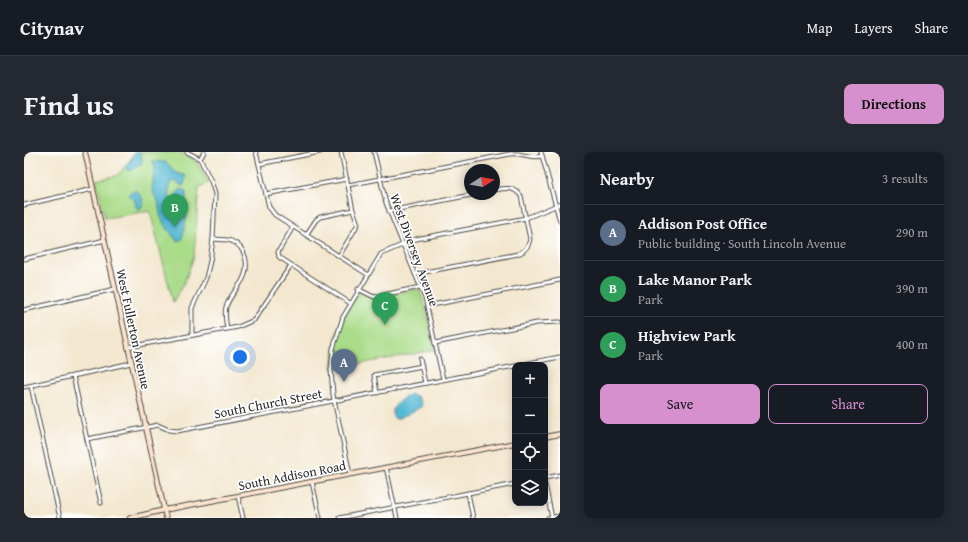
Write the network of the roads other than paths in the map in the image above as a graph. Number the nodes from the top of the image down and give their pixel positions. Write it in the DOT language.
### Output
graph roads {
  1 [pos="85,152"];
  2 [pos="188,152"];
  3 [pos="204,152"];
  4 [pos="256,152"];
  5 [pos="320,152"];
  6 [pos="341,152"];
  7 [pos="374,152"];
  8 [pos="541,152"];
  9 [pos="542,156"];
  10 [pos="200,159"];
  11 [pos="259,164"];
  12 [pos="346,179"];
  13 [pos="380,179"];
  14 [pos="348,185"];
  15 [pos="93,189"];
  16 [pos="500,189"];
  17 [pos="266,194"];
  18 [pos="464,196"];
  19 [pos="560,204"];
  20 [pos="24,205"];
  21 [pos="556,205"];
  22 [pos="353,210"];
  23 [pos="390,210"];
  24 [pos="526,218"];
  25 [pos="560,221"];
  26 [pos="293,227"];
  27 [pos="306,235"];
  28 [pos="213,239"];
  29 [pos="104,240"];
  30 [pos="403,244"];
  31 [pos="339,256"];
  32 [pos="24,259"];
  33 [pos="290,265"];
  34 [pos="368,274"];
  35 [pos="415,274"];
  36 [pos="560,280"];
  37 [pos="420,287"];
  38 [pos="115,289"];
  39 [pos="358,289"];
  40 [pos="350,303"];
  41 [pos="427,306"];
  42 [pos="24,310"];
  43 [pos="560,322"];
  44 [pos="227,329"];
  45 [pos="192,335"];
  46 [pos="435,343"];
  47 [pos="128,347"];
  48 [pos="560,357"];
  49 [pos="420,358"];
  50 [pos="534,362"];
  51 [pos="131,363"];
  52 [pos="422,366"];
  53 [pos="512,366"];
  54 [pos="73,376"];
  55 [pos="443,379"];
  56 [pos="425,383"];
  57 [pos="31,386"];
  58 [pos="24,387"];
  59 [pos="377,392"];
  60 [pos="334,401"];
  61 [pos="146,426"];
  62 [pos="560,434"];
  63 [pos="548,436"];
  64 [pos="87,439"];
  65 [pos="512,444"];
  66 [pos="386,467"];
  67 [pos="350,474"];
  68 [pos="560,475"];
  69 [pos="548,477"];
  70 [pos="312,482"];
  71 [pos="512,485"];
  72 [pos="468,493"];
  73 [pos="238,496"];
  74 [pos="548,501"];
  75 [pos="101,503"];
  76 [pos="394,507"];
  77 [pos="164,510"];
  78 [pos="560,516"];
  79 [pos="60,518"];
  80 [pos="130,518"];
  81 [pos="166,518"];
  82 [pos="243,518"];
  83 [pos="320,518"];
  84 [pos="339,518"];
  85 [pos="397,518"];
  86 [pos="474,518"];
  87 [pos="551,518"];
  1 -- 15 [label="street, West Fullerton Avenue"];
  2 -- 10 [label="street"];
  3 -- 10 [label="street"];
  4 -- 11 [label="street"];
  5 -- 11 [label="street"];
  6 -- 12 [label="street"];
  7 -- 13 [label="street, West Diversey Avenue"];
  8 -- 9 [label="street"];
  9 -- 13 [label="street"];
  9 -- 21 [label="street"];
  10 -- 28 [label="street"];
  11 -- 17 [label="street"];
  12 -- 14 [label="street"];
  12 -- 17 [label="street"];
  13 -- 14 [label="street"];
  13 -- 23 [label="street, West Diversey Avenue"];
  14 -- 22 [label="street"];
  15 -- 20 [label="street"];
  15 -- 29 [label="street, West Fullerton Avenue"];
  16 -- 24 [label="street"];
  17 -- 26 [label="street"];
  18 -- 23 [label="street"];
  19 -- 21 [label="street"];
  21 -- 24 [label="street"];
  21 -- 25 [label="street"];
  22 -- 27 [label="street"];
  22 -- 31 [label="street"];
  23 -- 30 [label="street, West Diversey Avenue"];
  24 -- 30 [label="street"];
  24 -- 35 [label="street"];
  26 -- 27 [label="street"];
  26 -- 33 [label="street"];
  27 -- 31 [label="street"];
  28 -- 44 [label="street"];
  28 -- 45 [label="street"];
  29 -- 32 [label="street"];
  29 -- 38 [label="street, West Fullerton Avenue"];
  30 -- 34 [label="street"];
  30 -- 35 [label="street, West Diversey Avenue"];
  31 -- 34 [label="street"];
  33 -- 40 [label="street"];
  33 -- 44 [label="street"];
  34 -- 39 [label="street"];
  35 -- 37 [label="street, West Diversey Avenue"];
  36 -- 41 [label="street"];
  37 -- 39 [label="street"];
  37 -- 41 [label="street, West Diversey Avenue"];
  38 -- 42 [label="street"];
  38 -- 47 [label="street, West Fullerton Avenue"];
  39 -- 40 [label="street"];
  40 -- 60 [label="street"];
  41 -- 46 [label="street, West Diversey Avenue"];
  43 -- 46 [label="street"];
  44 -- 45 [label="street"];
  45 -- 47 [label="street"];
  46 -- 55 [label="street, West Diversey Avenue"];
  47 -- 51 [label="street, West Fullerton Avenue"];
  48 -- 50 [label="street, South Church Street"];
  49 -- 52 [label="street"];
  51 -- 54 [label="street"];
  51 -- 61 [label="street, West Fullerton Avenue"];
  52 -- 56 [label="street"];
  52 -- 59 [label="street"];
  53 -- 55 [label="street, South Church Street"];
  54 -- 57 [label="street"];
  54 -- 64 [label="street"];
  55 -- 56 [label="street, South Church Street"];
  56 -- 59 [label="street, South Church Street"];
  57 -- 58 [label="street"];
  57 -- 79 [label="street"];
  59 -- 60 [label="street, South Church Street"];
  60 -- 61 [label="street, South Church Street"];
  60 -- 67 [label="street"];
  61 -- 64 [label="street, South Church Street"];
  61 -- 77 [label="street, West Fullerton Avenue"];
  62 -- 63 [label="street"];
  64 -- 75 [label="street"];
  65 -- 66 [label="street, South Addison Road"];
  66 -- 67 [label="street, South Addison Road"];
  66 -- 76 [label="street"];
  67 -- 70 [label="street, South Addison Road"];
  68 -- 69 [label="street"];
  70 -- 73 [label="street, South Addison Road"];
  70 -- 83 [label="street"];
  71 -- 72 [label="street"];
  72 -- 76 [label="street"];
  72 -- 86 [label="street"];
  73 -- 77 [label="street, South Addison Road"];
  73 -- 82 [label="street"];
  74 -- 87 [label="street"];
  76 -- 84 [label="street"];
  76 -- 85 [label="street"];
  77 -- 80 [label="street, South Addison Road"];
  77 -- 81 [label="street, West Fullerton Avenue"];
  78 -- 87 [label="street"];
}
